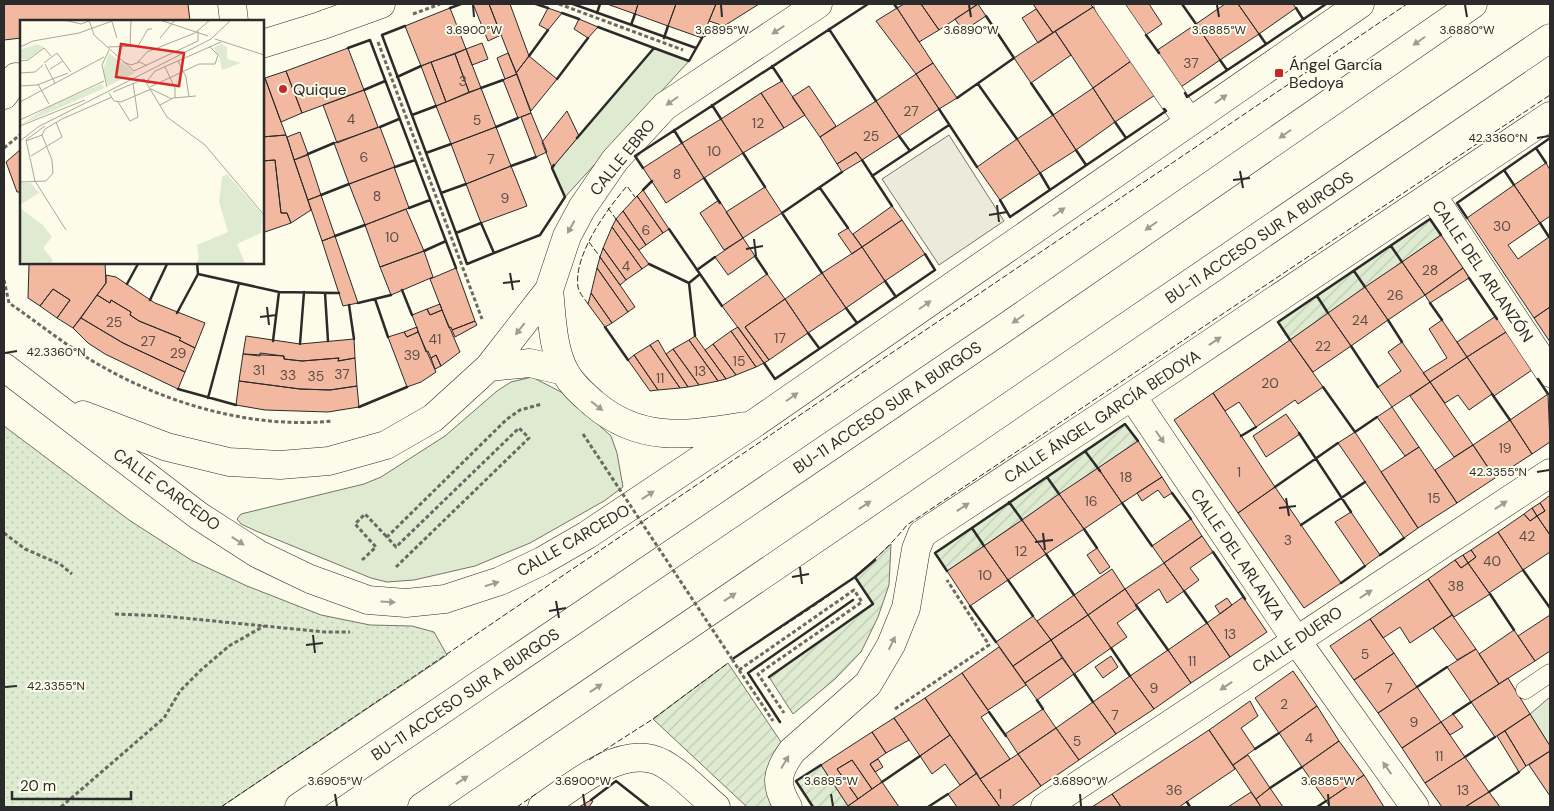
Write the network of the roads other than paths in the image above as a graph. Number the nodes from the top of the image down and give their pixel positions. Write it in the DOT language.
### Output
graph roads {
  1 [pos="232,4"];
  2 [pos="381,4"];
  3 [pos="818,4"];
  4 [pos="1108,4"];
  5 [pos="1360,4"];
  6 [pos="1473,4"];
  7 [pos="234,20"];
  8 [pos="1550,38"];
  9 [pos="264,43"];
  10 [pos="1550,43"];
  11 [pos="1503,70"];
  12 [pos="1550,116"];
  13 [pos="1189,122"];
  14 [pos="1432,195"];
  15 [pos="549,290"];
  16 [pos="4,367"];
  17 [pos="489,367"];
  18 [pos="564,371"];
  19 [pos="1550,373"];
  20 [pos="1132,396"];
  21 [pos="44,398"];
  22 [pos="752,425"];
  23 [pos="1550,472"];
  24 [pos="1296,640"];
  25 [pos="1550,672"];
  26 [pos="1525,690"];
  27 [pos="299,807"];
  28 [pos="422,807"];
  29 [pos="542,807"];
  30 [pos="716,807"];
  31 [pos="788,807"];
  32 [pos="1045,807"];
  33 [pos="1415,807"];
  1 -- 7 [label="main road"];
  2 -- 9 [label="main road"];
  3 -- 15 [label="main road, CALLE EBRO, one-way"];
  4 -- 13 [label="main road"];
  13 -- 5 [label="main road, one-way"];
  6 -- 27 [label="main road, BU-11 ACCESO SUR A BURGOS, one-way"];
  8 -- 11 [label="main road, BU-11 ACCESO SUR A BURGOS"];
  10 -- 11 [label="main road"];
  28 -- 11 [label="main road, BU-11 ACCESO SUR A BURGOS, one-way"];
  12 -- 14 [label="main road, CALLE ÁNGEL GARCÍA BEDOYA"];
  22 -- 13 [label="main road, one-way"];
  14 -- 19 [label="main road, CALLE DEL ARLANZÓN"];
  20 -- 14 [label="main road, CALLE ÁNGEL GARCÍA BEDOYA, one-way"];
  15 -- 17 [label="main road, CALLE EBRO, one-way"];
  15 -- 18 [label="main road"];
  16 -- 21 [label="main road, CALLE CARCEDO"];
  17 -- 18 [label="main road"];
  17 -- 21 [label="main road, CALLE CARCEDO"];
  18 -- 22 [label="main road, one-way"];
  20 -- 24 [label="main road, CALLE DEL ARLANZA, one-way"];
  31 -- 20 [label="main road, CALLE ÁNGEL GARCÍA BEDOYA, one-way"];
  21 -- 22 [label="main road, CALLE CARCEDO, one-way"];
  24 -- 23 [label="main road, CALLE DUERO, one-way"];
  24 -- 32 [label="main road, CALLE DUERO, one-way"];
  33 -- 24 [label="main road, CALLE DEL ARLANZA, one-way"];
  25 -- 26 [label="lane"];
  29 -- 30 [label="main road"];
}
